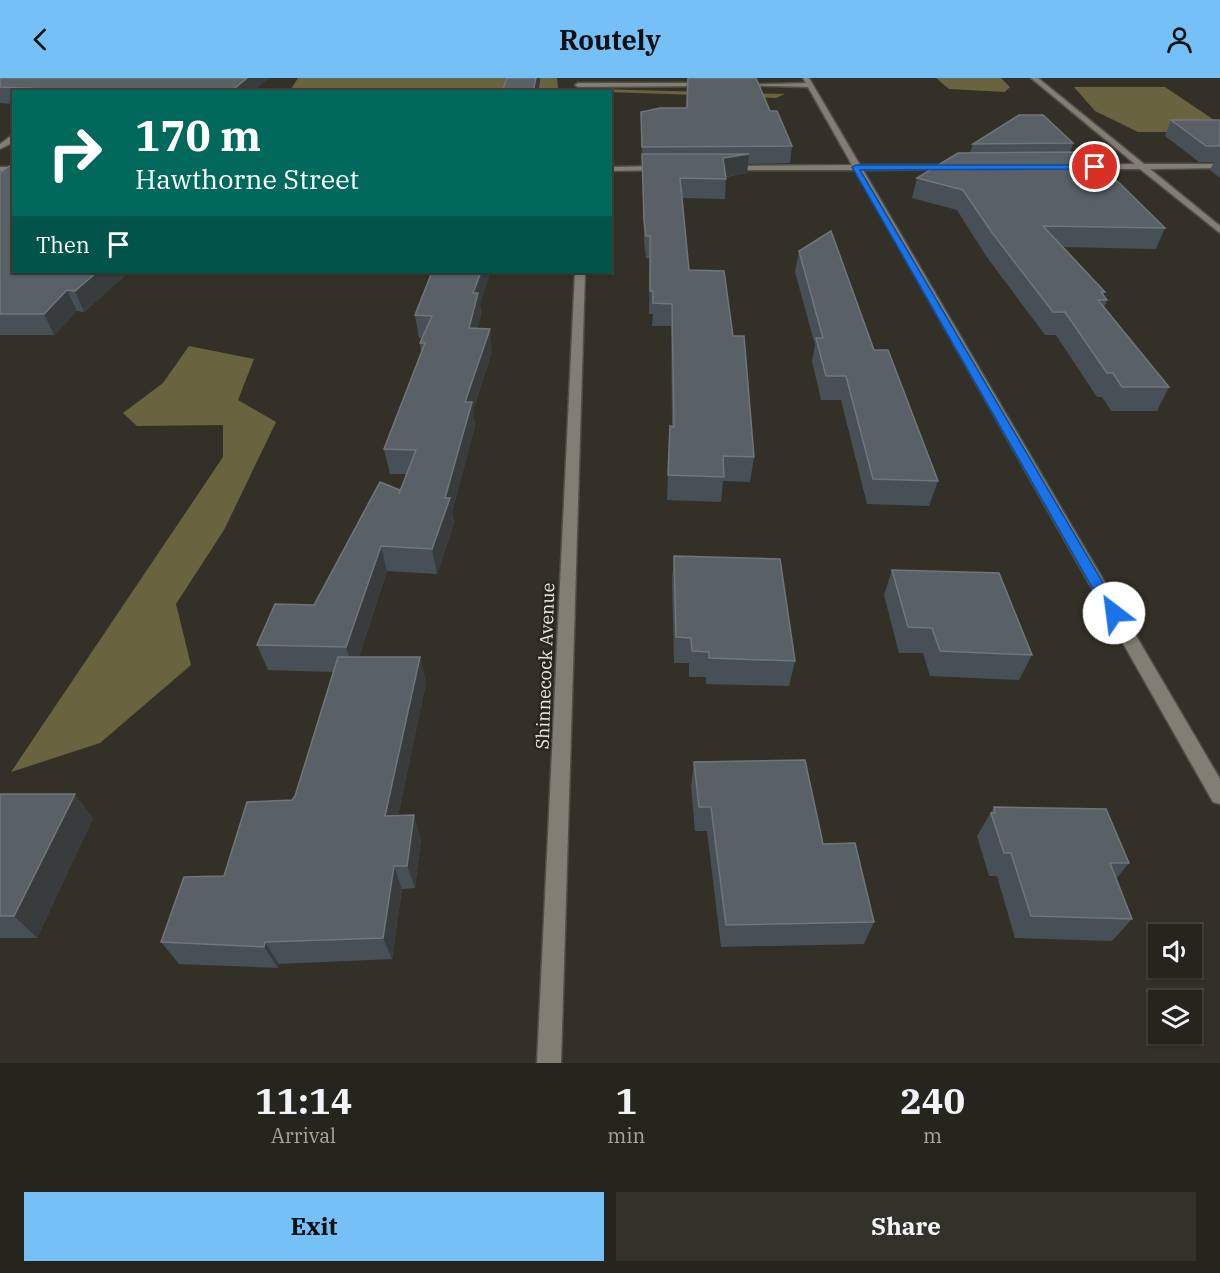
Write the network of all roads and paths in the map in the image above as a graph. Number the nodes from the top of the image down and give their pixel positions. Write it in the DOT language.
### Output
graph roads {
  1 [pos="1034,78"];
  2 [pos="808,81"];
  3 [pos="578,85"];
  4 [pos="717,85"];
  5 [pos="729,85"];
  6 [pos="1220,166"];
  7 [pos="856,167"];
  8 [pos="963,167"];
  9 [pos="1071,167"];
  10 [pos="1143,167"];
  11 [pos="669,168"];
  12 [pos="716,168"];
  13 [pos="612,169"];
  14 [pos="1220,230"];
  15 [pos="580,273"];
  16 [pos="1220,796"];
  17 [pos="549,1063"];
  1 -- 10 [label="street"];
  2 -- 5 [label="street"];
  2 -- 7 [label="street"];
  3 -- 4 [label="street"];
  6 -- 10 [label="street"];
  7 -- 8 [label="street"];
  7 -- 12 [label="street"];
  7 -- 16 [label="street"];
  9 -- 10 [label="street"];
  10 -- 14 [label="street"];
  11 -- 13 [label="street"];
  15 -- 17 [label="street, Shinnecock Avenue"];
}
